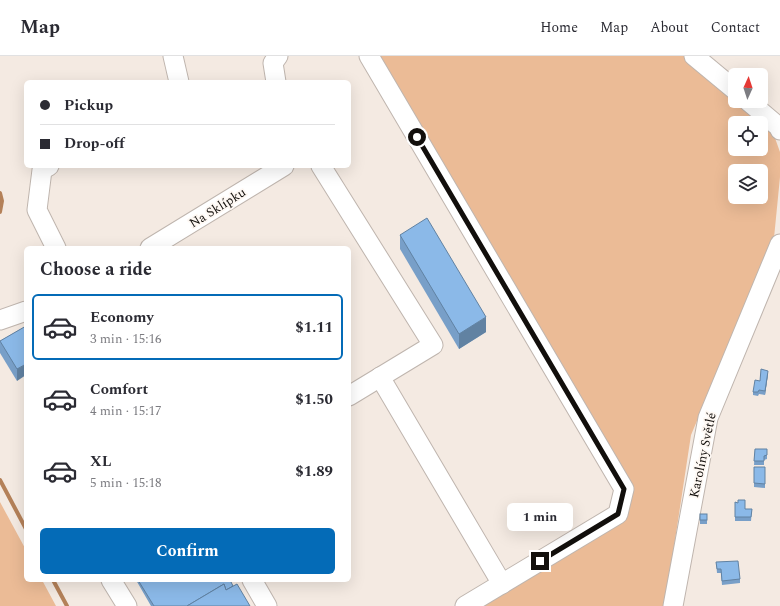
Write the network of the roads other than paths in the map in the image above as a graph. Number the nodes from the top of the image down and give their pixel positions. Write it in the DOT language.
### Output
graph roads {
  1 [pos="173,56"];
  2 [pos="278,56"];
  3 [pos="369,56"];
  4 [pos="694,56"];
  5 [pos="179,80"];
  6 [pos="276,80"];
  7 [pos="728,84"];
  8 [pos="756,108"];
  9 [pos="780,130"];
  10 [pos="46,168"];
  11 [pos="281,168"];
  12 [pos="321,168"];
  13 [pos="780,244"];
  14 [pos="55,246"];
  15 [pos="153,246"];
  16 [pos="24,312"];
  17 [pos="0,320"];
  18 [pos="380,377"];
  19 [pos="351,395"];
  20 [pos="112,582"];
  21 [pos="253,582"];
  22 [pos="502,584"];
  23 [pos="127,606"];
  24 [pos="267,606"];
  25 [pos="465,606"];
  26 [pos="673,606"];
  1 -- 5 [label="street"];
  2 -- 6 [label="street"];
  3 -- 22 [label="street"];
  4 -- 7 [label="street"];
  8 -- 9 [label="street"];
  10 -- 14 [label="street"];
  11 -- 15 [label="street, Na Sklípku"];
  12 -- 18 [label="street"];
  13 -- 26 [label="street, Karolíny Světlé"];
  16 -- 17 [label="street"];
  18 -- 19 [label="street"];
  18 -- 22 [label="street"];
  20 -- 23 [label="street"];
  21 -- 24 [label="street"];
  22 -- 25 [label="street"];
}
